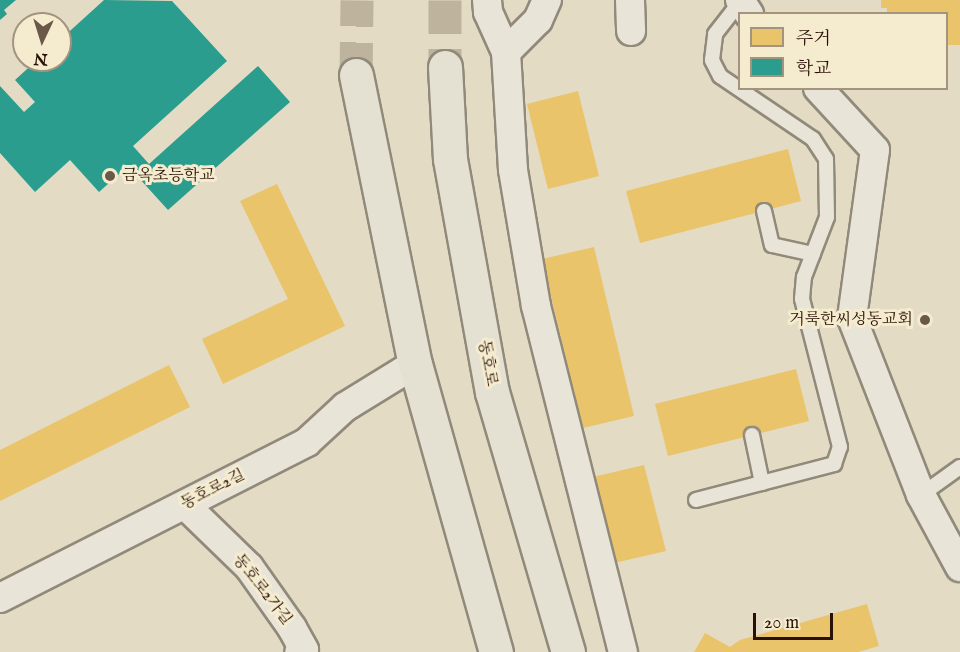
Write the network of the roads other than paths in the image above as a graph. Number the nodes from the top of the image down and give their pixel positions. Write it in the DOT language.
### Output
graph roads {
  1 [pos="487,0"];
  2 [pos="547,0"];
  3 [pos="630,0"];
  4 [pos="743,5"];
  5 [pos="631,31"];
  6 [pos="506,52"];
  7 [pos="445,67"];
  8 [pos="356,75"];
  9 [pos="738,88"];
  10 [pos="741,90"];
  11 [pos="820,90"];
  12 [pos="764,211"];
  13 [pos="813,254"];
  14 [pos="415,364"];
  15 [pos="752,435"];
  16 [pos="960,466"];
  17 [pos="762,483"];
  18 [pos="921,495"];
  19 [pos="696,500"];
  20 [pos="185,505"];
  21 [pos="960,567"];
  22 [pos="0,598"];
  23 [pos="299,652"];
  24 [pos="496,652"];
  25 [pos="568,652"];
  26 [pos="623,652"];
  1 -- 6 [label="street"];
  2 -- 6 [label="street"];
  3 -- 5 [label="street"];
  4 -- 9 [label="lane"];
  6 -- 26 [label="street"];
  7 -- 25 [label="main road, 동호로"];
  8 -- 14 [label="main road"];
  10 -- 13 [label="lane"];
  11 -- 18 [label="street"];
  12 -- 13 [label="lane"];
  13 -- 17 [label="lane"];
  14 -- 20 [label="street, 동호로2길"];
  14 -- 24 [label="main road"];
  15 -- 17 [label="lane"];
  16 -- 18 [label="lane"];
  17 -- 19 [label="lane"];
  18 -- 21 [label="street"];
  20 -- 22 [label="street, 동호로2길"];
  20 -- 23 [label="street, 동호로2가길"];
}
